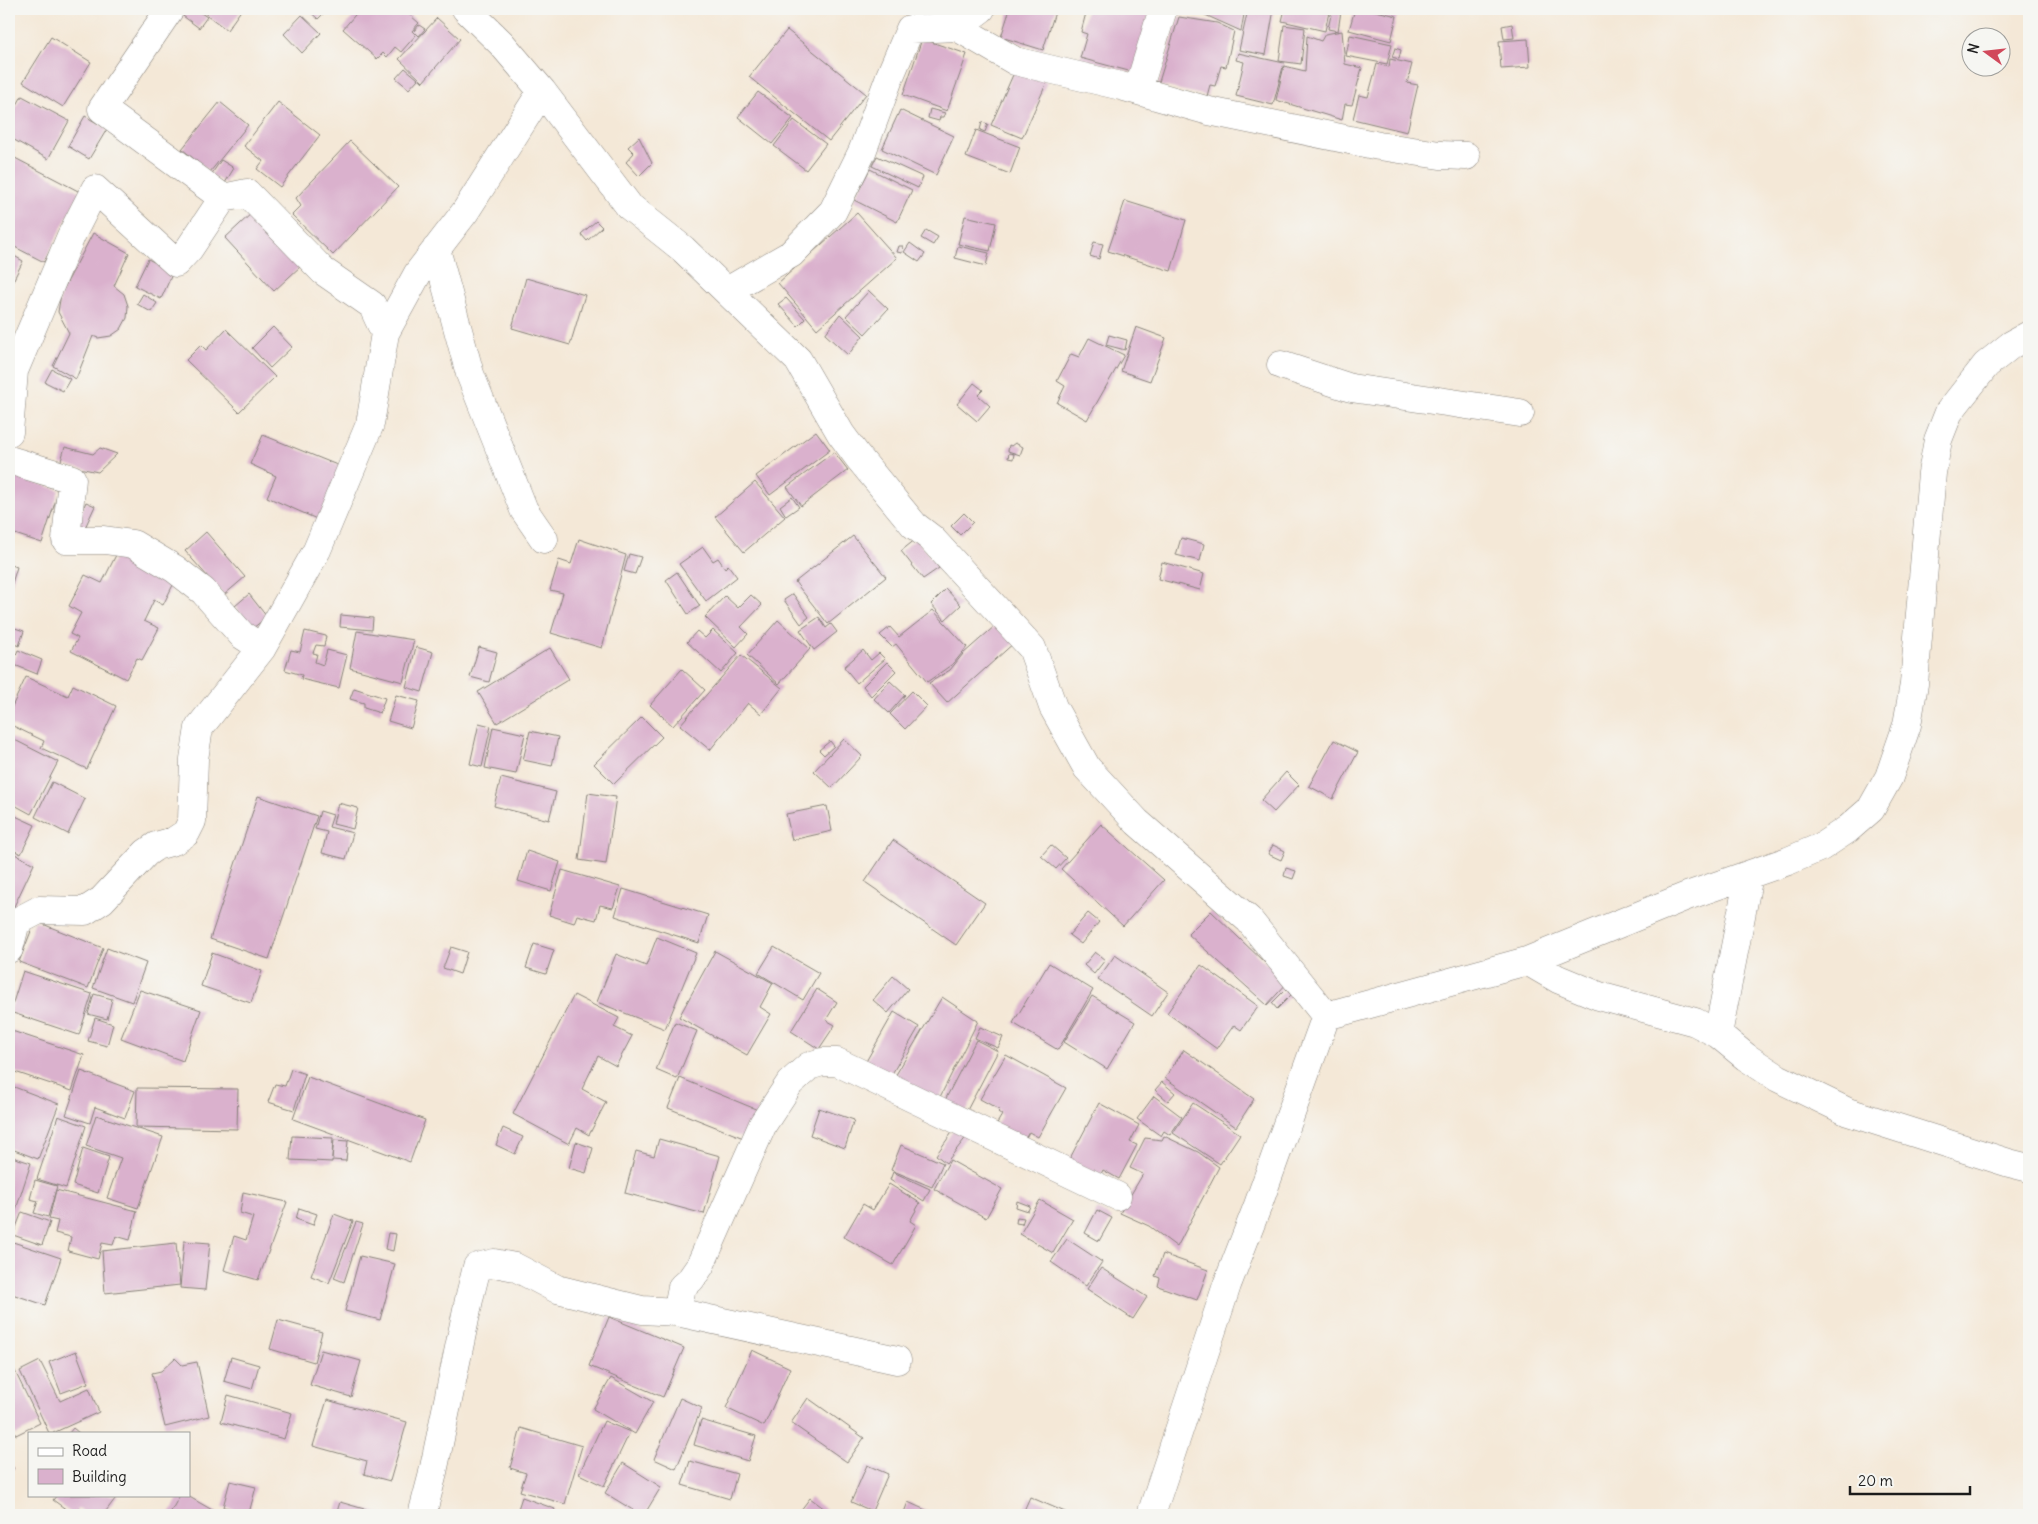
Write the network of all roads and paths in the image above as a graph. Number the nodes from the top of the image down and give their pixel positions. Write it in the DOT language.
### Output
graph roads {
  1 [pos="170,9"];
  2 [pos="466,9"];
  3 [pos="980,9"];
  4 [pos="1163,9"];
  5 [pos="957,27"];
  6 [pos="1138,90"];
  7 [pos="542,91"];
  8 [pos="1466,156"];
  9 [pos="223,198"];
  10 [pos="436,249"];
  11 [pos="726,291"];
  12 [pos="385,333"];
  13 [pos="2029,334"];
  14 [pos="1281,365"];
  15 [pos="1520,413"];
  16 [pos="9,432"];
  17 [pos="9,460"];
  18 [pos="544,539"];
  19 [pos="262,648"];
  20 [pos="1749,874"];
  21 [pos="9,949"];
  22 [pos="1527,961"];
  23 [pos="1326,1016"];
  24 [pos="1718,1034"];
  25 [pos="2029,1168"];
  26 [pos="1118,1196"];
  27 [pos="677,1312"];
  28 [pos="897,1360"];
  29 [pos="422,1515"];
  30 [pos="1151,1515"];
  1 -- 9 [label="street"];
  2 -- 7 [label="street"];
  3 -- 5 [label="street"];
  4 -- 6 [label="street"];
  5 -- 6 [label="street"];
  5 -- 11 [label="street"];
  6 -- 8 [label="street"];
  7 -- 10 [label="street"];
  7 -- 11 [label="street"];
  9 -- 12 [label="street"];
  9 -- 16 [label="street"];
  10 -- 12 [label="street"];
  10 -- 18 [label="street"];
  11 -- 23 [label="street"];
  12 -- 19 [label="street"];
  13 -- 20 [label="street"];
  14 -- 15 [label="street"];
  17 -- 19 [label="street"];
  19 -- 21 [label="street"];
  20 -- 22 [label="street"];
  20 -- 24 [label="street"];
  22 -- 23 [label="street"];
  22 -- 24 [label="street"];
  23 -- 30 [label="street"];
  24 -- 25 [label="street"];
  26 -- 27 [label="street"];
  27 -- 28 [label="street"];
  27 -- 29 [label="street"];
}
